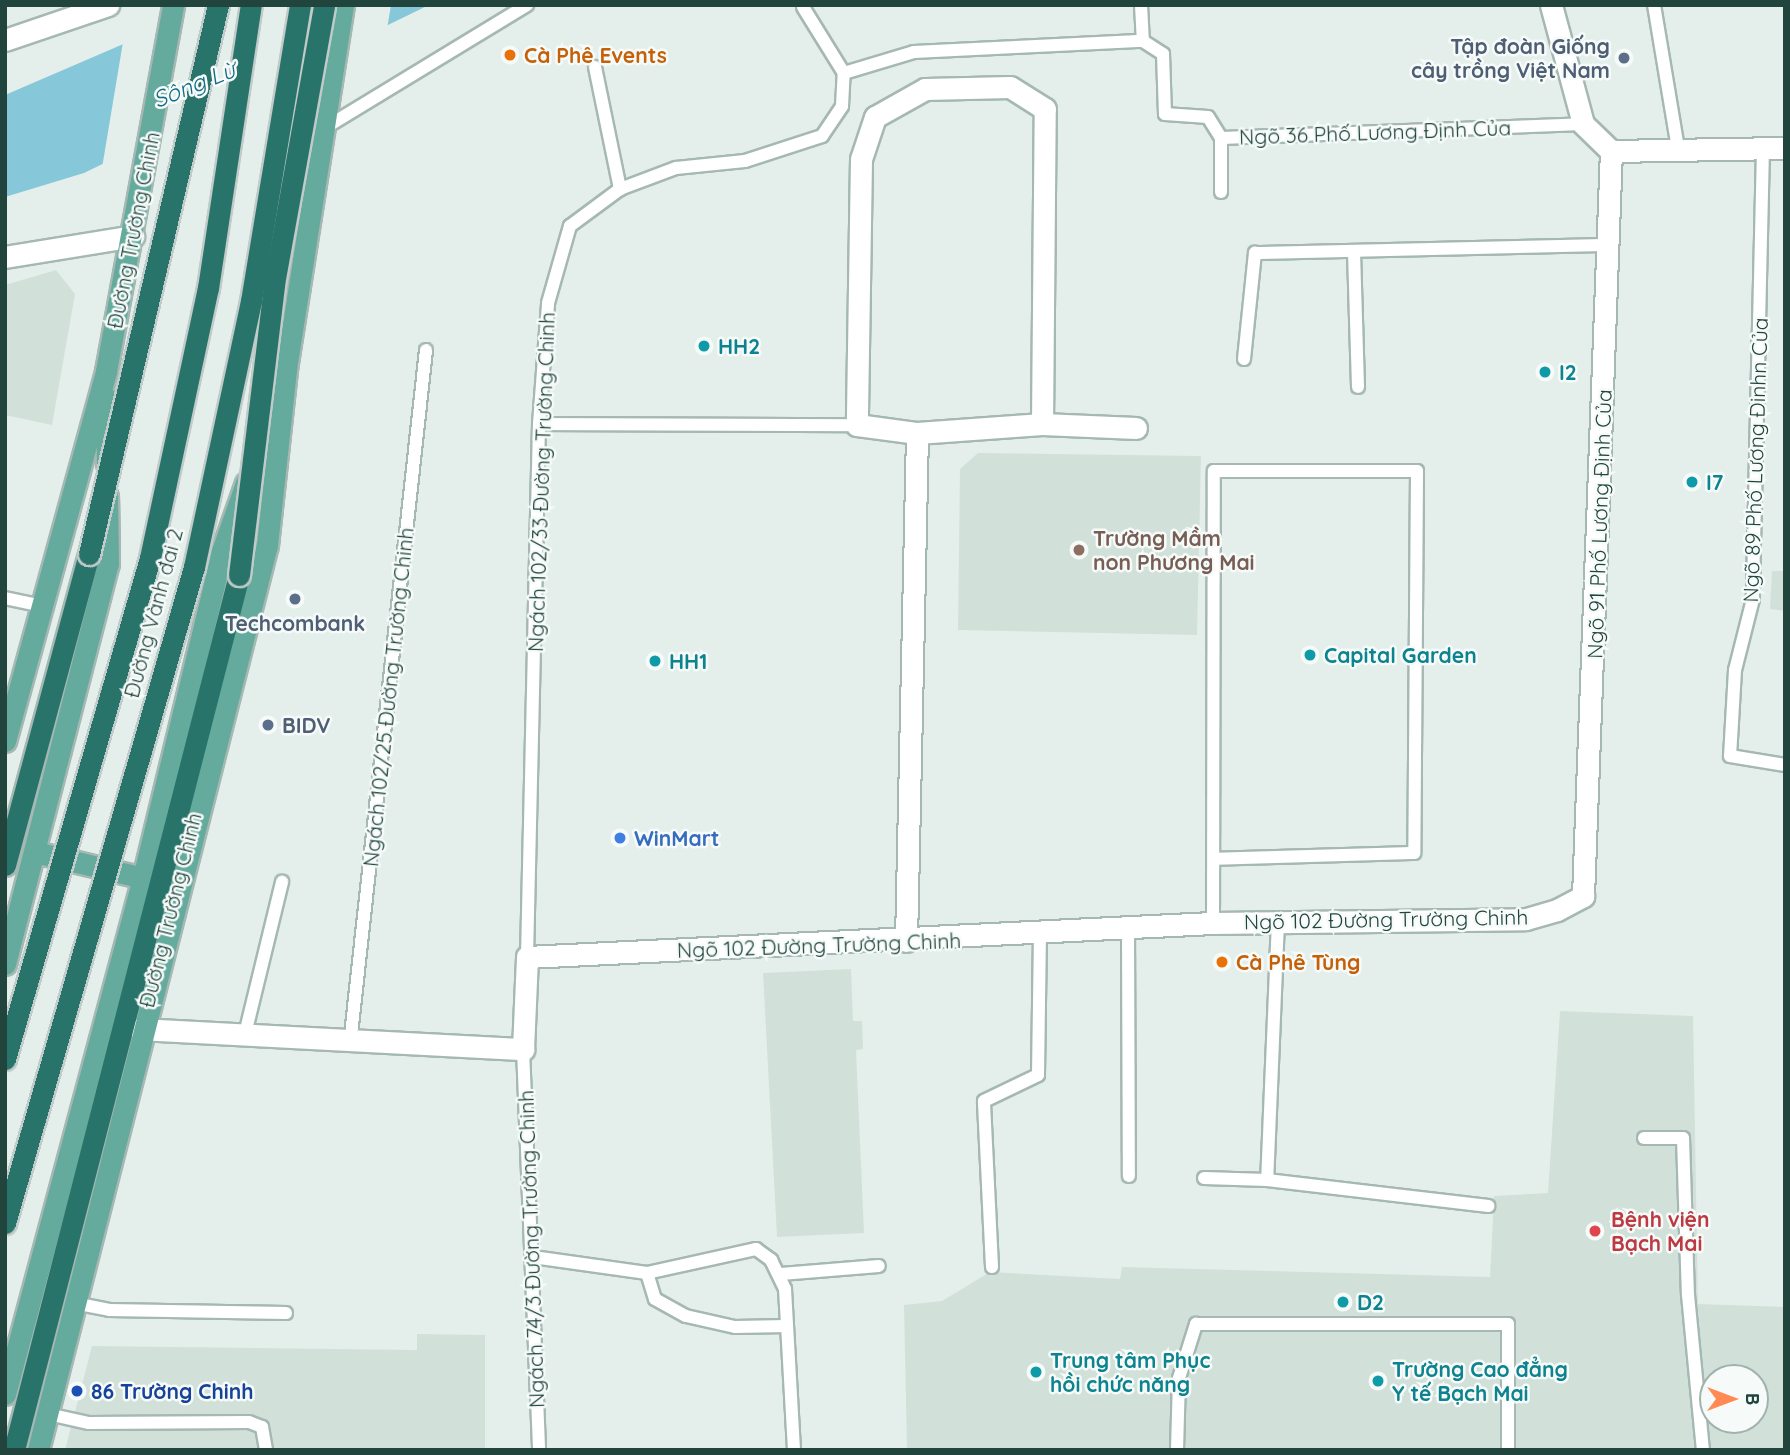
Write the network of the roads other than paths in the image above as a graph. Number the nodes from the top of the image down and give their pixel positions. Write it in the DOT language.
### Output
graph roads {
  1 [pos="108,5"];
  2 [pos="173,5"];
  3 [pos="218,5"];
  4 [pos="251,5"];
  5 [pos="300,5"];
  6 [pos="324,5"];
  7 [pos="343,5"];
  8 [pos="527,5"];
  9 [pos="1141,5"];
  10 [pos="1551,5"];
  11 [pos="1654,5"];
  12 [pos="803,6"];
  13 [pos="7,34"];
  14 [pos="1143,41"];
  15 [pos="595,67"];
  16 [pos="844,73"];
  17 [pos="1583,124"];
  18 [pos="328,127"];
  19 [pos="1221,138"];
  20 [pos="1678,148"];
  21 [pos="1763,148"];
  22 [pos="1785,148"];
  23 [pos="1611,151"];
  24 [pos="620,189"];
  25 [pos="1221,192"];
  26 [pos="133,236"];
  27 [pos="1608,245"];
  28 [pos="1354,253"];
  29 [pos="5,257"];
  30 [pos="426,351"];
  31 [pos="1244,359"];
  32 [pos="286,369"];
  33 [pos="106,371"];
  34 [pos="1358,387"];
  35 [pos="539,424"];
  36 [pos="857,425"];
  37 [pos="1042,425"];
  38 [pos="1136,428"];
  39 [pos="917,433"];
  40 [pos="5,598"];
  41 [pos="42,606"];
  42 [pos="9,711"];
  43 [pos="5,741"];
  44 [pos="1785,765"];
  45 [pos="35,852"];
  46 [pos="1214,859"];
  47 [pos="5,865"];
  48 [pos="143,878"];
  49 [pos="282,882"];
  50 [pos="1583,896"];
  51 [pos="1278,921"];
  52 [pos="1213,923"];
  53 [pos="1128,927"];
  54 [pos="1040,935"];
  55 [pos="906,941"];
  56 [pos="527,957"];
  57 [pos="5,964"];
  58 [pos="140,1029"];
  59 [pos="244,1038"];
  60 [pos="349,1044"];
  61 [pos="523,1049"];
  62 [pos="5,1059"];
  63 [pos="1644,1138"];
  64 [pos="1129,1176"];
  65 [pos="1204,1178"];
  66 [pos="1268,1180"];
  67 [pos="1488,1206"];
  68 [pos="5,1223"];
  69 [pos="533,1257"];
  70 [pos="879,1266"];
  71 [pos="992,1266"];
  72 [pos="647,1273"];
  73 [pos="780,1274"];
  74 [pos="74,1303"];
  75 [pos="286,1313"];
  76 [pos="787,1326"];
  77 [pos="5,1394"];
  78 [pos="48,1414"];
  79 [pos="14,1450"];
  80 [pos="38,1450"];
  81 [pos="266,1450"];
  82 [pos="539,1450"];
  83 [pos="794,1450"];
  84 [pos="1178,1450"];
  85 [pos="1508,1450"];
  86 [pos="1703,1450"];
  1 -- 13 [label="street"];
  2 -- 26 [label="main road, Đường Trường Chinh"];
  3 -- 47 [label="highway, bridge"];
  4 -- 62 [label="highway, Đường Vành đai 2, bridge"];
  5 -- 68 [label="highway, Đường Vành đai 2, bridge"];
  6 -- 79 [label="highway, bridge"];
  7 -- 18 [label="main road, Đường Trường Chinh"];
  8 -- 18 [label="lane"];
  9 -- 14 [label="lane"];
  10 -- 17 [label="street"];
  11 -- 20 [label="lane"];
  12 -- 16 [label="lane"];
  14 -- 16 [label="lane"];
  14 -- 19 [label="lane"];
  15 -- 24 [label="lane"];
  16 -- 24 [label="lane, Ngách 102/33 Đường Trường Chinh"];
  17 -- 19 [label="lane, Ngõ 36 Phố Lương Định Của"];
  17 -- 23 [label="street"];
  18 -- 32 [label="main road, Đường Trường Chinh"];
  19 -- 25 [label="lane, Ngõ 36 Phố Lương Định Của"];
  20 -- 21 [label="street"];
  20 -- 23 [label="street"];
  21 -- 22 [label="street"];
  21 -- 44 [label="lane, Ngõ 89 Phố Lương Đinhn Của"];
  23 -- 27 [label="street, Ngõ 91 Phố Lương Định Của"];
  24 -- 35 [label="lane, Ngách 102/33 Đường Trường Chinh"];
  26 -- 29 [label="street"];
  26 -- 33 [label="main road, Đường Trường Chinh"];
  27 -- 28 [label="lane"];
  27 -- 50 [label="street, Ngõ 91 Phố Lương Định Của"];
  28 -- 31 [label="lane"];
  28 -- 34 [label="lane"];
  30 -- 60 [label="lane, Ngách 102/25 Đường Trường Chinh"];
  32 -- 48 [label="main road, Đường Trường Chinh"];
  32 -- 58 [label="main road, Đường Trường Chinh"];
  33 -- 41 [label="main road, Đường Trường Chinh"];
  33 -- 45 [label="main road, Đường Trường Chinh"];
  35 -- 36 [label="lane"];
  35 -- 56 [label="lane, Ngách 102/33 Đường Trường Chinh"];
  36 -- 37 [label="street"];
  36 -- 39 [label="street"];
  37 -- 38 [label="street"];
  37 -- 39 [label="street"];
  39 -- 55 [label="street"];
  40 -- 41 [label="lane"];
  41 -- 42 [label="main road, Đường Trường Chinh"];
  42 -- 43 [label="main road, Đường Trường Chinh"];
  45 -- 48 [label="main road"];
  45 -- 57 [label="main road, Đường Trường Chinh"];
  46 -- 46 [label="lane"];
  46 -- 52 [label="lane"];
  48 -- 77 [label="main road, Đường Trường Chinh"];
  49 -- 59 [label="lane"];
  50 -- 51 [label="street, Ngõ 102 Đường Trường Chinh"];
  51 -- 52 [label="street, Ngõ 102 Đường Trường Chinh"];
  51 -- 66 [label="lane"];
  52 -- 53 [label="street, Ngõ 102 Đường Trường Chinh"];
  53 -- 54 [label="street, Ngõ 102 Đường Trường Chinh"];
  53 -- 64 [label="lane"];
  54 -- 55 [label="street, Ngõ 102 Đường Trường Chinh"];
  54 -- 71 [label="lane"];
  55 -- 56 [label="street, Ngõ 102 Đường Trường Chinh"];
  56 -- 61 [label="street"];
  58 -- 59 [label="street"];
  58 -- 74 [label="main road, Đường Trường Chinh"];
  59 -- 60 [label="street"];
  60 -- 61 [label="street"];
  61 -- 69 [label="lane, Ngách 74/3 Đường Trường Chinh"];
  63 -- 86 [label="lane"];
  65 -- 66 [label="lane"];
  66 -- 67 [label="lane"];
  69 -- 72 [label="lane"];
  69 -- 82 [label="lane, Ngách 74/3 Đường Trường Chinh"];
  70 -- 73 [label="lane"];
  72 -- 73 [label="lane"];
  72 -- 76 [label="lane"];
  73 -- 76 [label="lane"];
  74 -- 75 [label="lane"];
  74 -- 78 [label="main road, Đường Trường Chinh"];
  76 -- 83 [label="lane"];
  78 -- 80 [label="main road, Đường Trường Chinh"];
  78 -- 81 [label="lane"];
  84 -- 85 [label="lane"];
}
